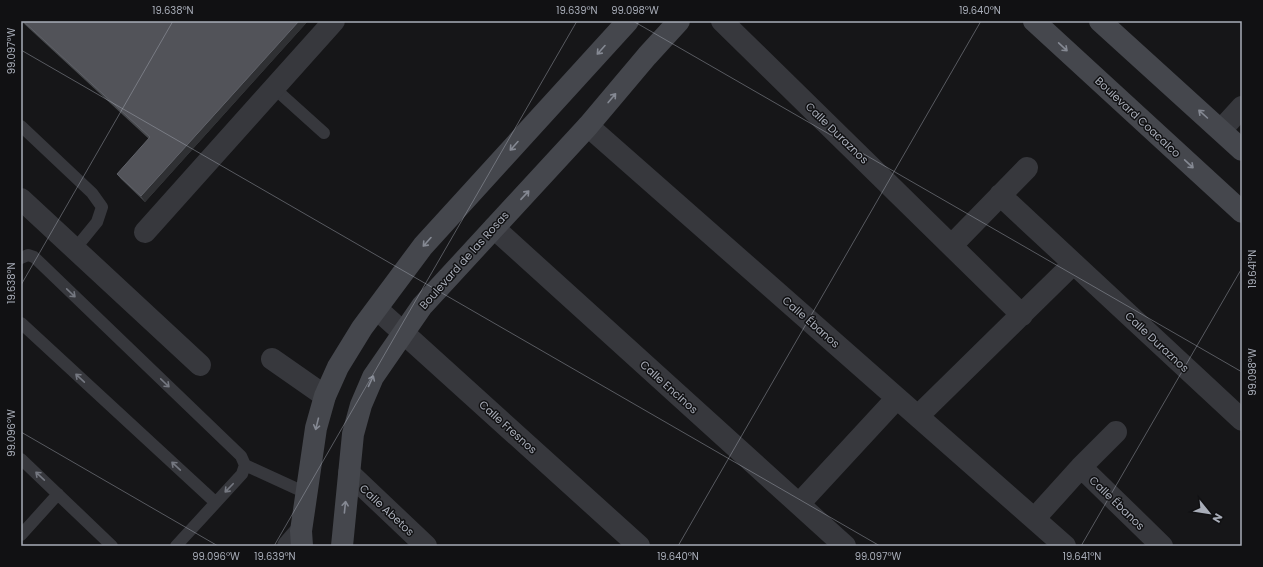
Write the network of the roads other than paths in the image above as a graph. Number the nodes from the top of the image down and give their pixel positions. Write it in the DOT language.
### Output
graph roads {
  1 [pos="334,21"];
  2 [pos="628,21"];
  3 [pos="679,21"];
  4 [pos="722,21"];
  5 [pos="1034,21"];
  6 [pos="1100,21"];
  7 [pos="274,88"];
  8 [pos="1242,107"];
  9 [pos="21,126"];
  10 [pos="588,126"];
  11 [pos="1221,130"];
  12 [pos="324,133"];
  13 [pos="1242,150"];
  14 [pos="1027,168"];
  15 [pos="1000,196"];
  16 [pos="21,200"];
  17 [pos="1242,212"];
  18 [pos="494,228"];
  19 [pos="145,232"];
  20 [pos="952,245"];
  21 [pos="75,249"];
  22 [pos="21,258"];
  23 [pos="1073,264"];
  24 [pos="377,308"];
  25 [pos="1022,315"];
  26 [pos="21,323"];
  27 [pos="404,331"];
  28 [pos="272,359"];
  29 [pos="200,365"];
  30 [pos="325,396"];
  31 [pos="897,398"];
  32 [pos="918,416"];
  33 [pos="1242,420"];
  34 [pos="1116,432"];
  35 [pos="21,459"];
  36 [pos="245,465"];
  37 [pos="1081,467"];
  38 [pos="349,473"];
  39 [pos="306,493"];
  40 [pos="58,494"];
  41 [pos="215,502"];
  42 [pos="799,504"];
  43 [pos="1035,518"];
  44 [pos="21,535"];
  45 [pos="297,541"];
  46 [pos="1154,543"];
  47 [pos="112,546"];
  48 [pos="176,546"];
  49 [pos="342,546"];
  50 [pos="426,546"];
  51 [pos="639,546"];
  52 [pos="845,546"];
  53 [pos="1065,546"];
  1 -- 7 [label="street"];
  2 -- 24 [label="street, one-way"];
  10 -- 3 [label="street, Boulevard de las Rosas, one-way"];
  4 -- 20 [label="street, Calle Duraznos"];
  5 -- 17 [label="street, Boulevard Coacalco, one-way"];
  11 -- 6 [label="street, one-way"];
  7 -- 12 [label="lane"];
  7 -- 19 [label="street"];
  8 -- 11 [label="street"];
  9 -- 21 [label="lane"];
  18 -- 10 [label="street, Boulevard de las Rosas, one-way"];
  10 -- 31 [label="street, Calle Ébanos"];
  11 -- 13 [label="street"];
  14 -- 15 [label="street"];
  15 -- 20 [label="street"];
  15 -- 23 [label="street, Calle Duraznos"];
  16 -- 21 [label="street"];
  18 -- 27 [label="street, Boulevard de las Rosas"];
  18 -- 42 [label="street, Calle Encinos"];
  20 -- 25 [label="street, Calle Duraznos"];
  21 -- 29 [label="street"];
  22 -- 36 [label="lane, one-way"];
  23 -- 25 [label="street"];
  23 -- 33 [label="street, Calle Duraznos"];
  24 -- 27 [label="street, Calle Fresnos"];
  24 -- 30 [label="street"];
  25 -- 32 [label="street"];
  41 -- 26 [label="lane, one-way"];
  38 -- 27 [label="street, Boulevard de las Rosas, one-way"];
  27 -- 51 [label="street, Calle Fresnos"];
  28 -- 30 [label="street"];
  30 -- 39 [label="street, one-way"];
  31 -- 32 [label="street, Calle Ébanos"];
  31 -- 42 [label="street"];
  32 -- 43 [label="street, Calle Ébanos"];
  34 -- 37 [label="street, Calle Ébanos"];
  40 -- 35 [label="lane, one-way"];
  36 -- 39 [label="lane"];
  36 -- 41 [label="lane, one-way"];
  37 -- 43 [label="street, Calle Ébanos"];
  37 -- 46 [label="street, Calle Ébanos"];
  49 -- 38 [label="street, Boulevard de las Rosas, one-way"];
  38 -- 50 [label="street, Calle Abetos"];
  39 -- 45 [label="street"];
  40 -- 44 [label="lane"];
  40 -- 47 [label="lane"];
  41 -- 48 [label="lane"];
  42 -- 52 [label="street, Calle Encinos"];
  43 -- 53 [label="street, Calle Ébanos"];
}
